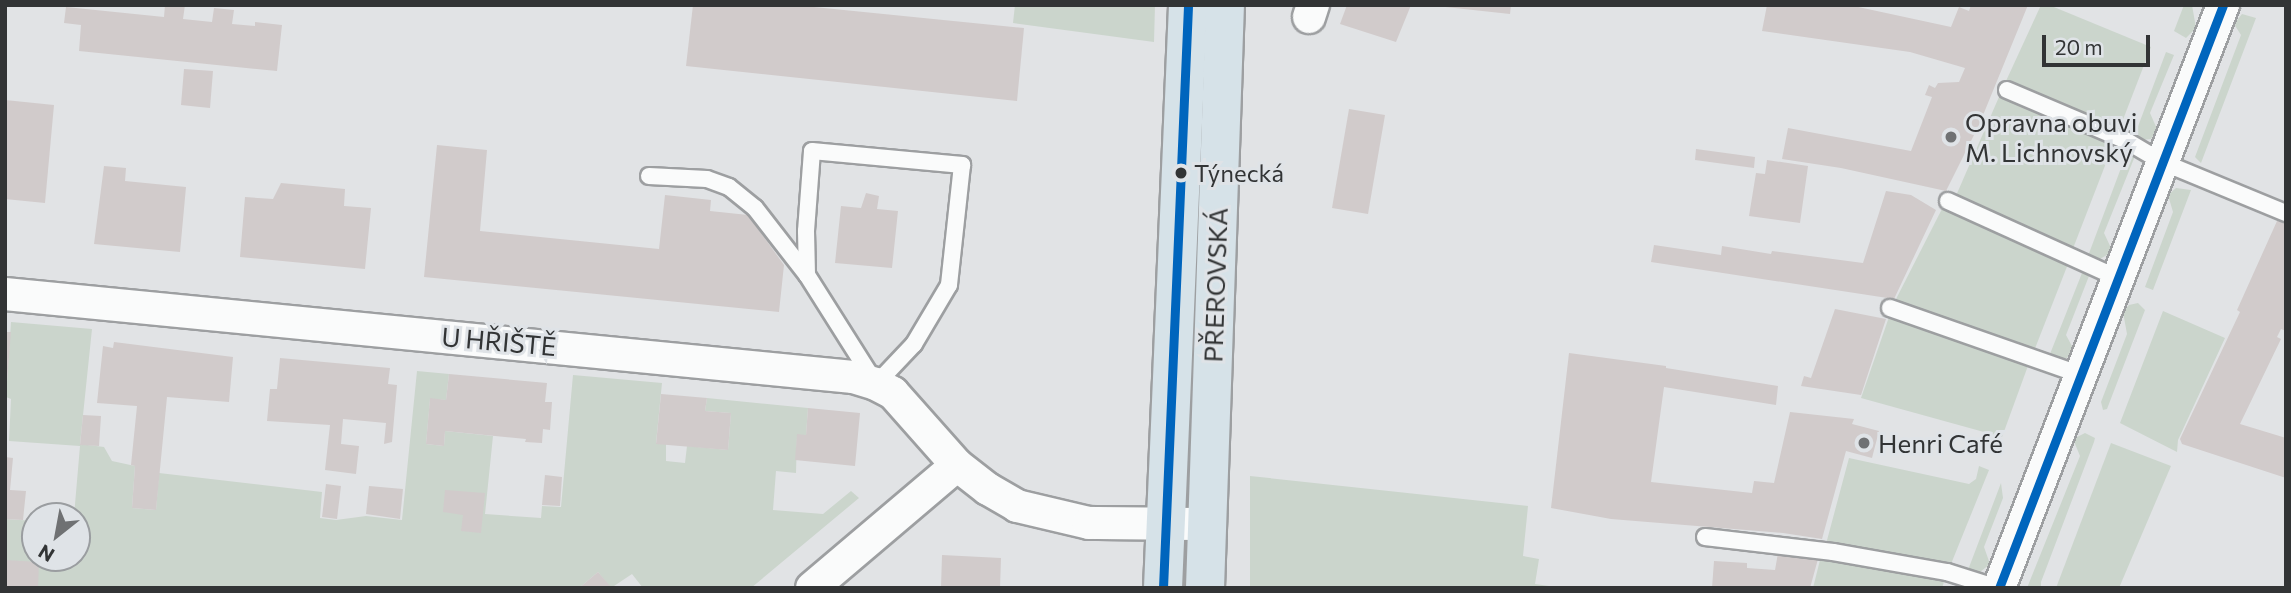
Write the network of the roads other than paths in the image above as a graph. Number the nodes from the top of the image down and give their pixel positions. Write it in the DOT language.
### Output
graph roads {
  1 [pos="1188,5"];
  2 [pos="1226,5"];
  3 [pos="2223,5"];
  4 [pos="2007,90"];
  5 [pos="2162,162"];
  6 [pos="649,176"];
  7 [pos="1948,201"];
  8 [pos="2286,213"];
  9 [pos="807,275"];
  10 [pos="2118,278"];
  11 [pos="5,294"];
  12 [pos="1890,308"];
  13 [pos="2081,375"];
  14 [pos="876,384"];
  15 [pos="957,465"];
  16 [pos="1167,524"];
  17 [pos="1205,524"];
  18 [pos="1705,537"];
  19 [pos="812,588"];
  20 [pos="1163,588"];
  21 [pos="1205,588"];
  22 [pos="1998,588"];
  1 -- 16 [label="main road, PŘEROVSKÁ"];
  2 -- 17 [label="main road, PŘEROVSKÁ"];
  3 -- 5 [label="street"];
  4 -- 5 [label="lane"];
  5 -- 8 [label="lane"];
  5 -- 10 [label="street"];
  6 -- 9 [label="lane"];
  7 -- 10 [label="lane"];
  9 -- 14 [label="lane"];
  9 -- 14 [label="lane"];
  10 -- 13 [label="street"];
  11 -- 14 [label="street, U HŘIŠTĚ"];
  12 -- 13 [label="lane"];
  13 -- 22 [label="street"];
  14 -- 15 [label="street, U HŘIŠTĚ"];
  15 -- 16 [label="street"];
  15 -- 19 [label="street"];
  16 -- 17 [label="street"];
  16 -- 20 [label="main road, PŘEROVSKÁ"];
  17 -- 21 [label="main road, PŘEROVSKÁ"];
  18 -- 22 [label="lane"];
}
